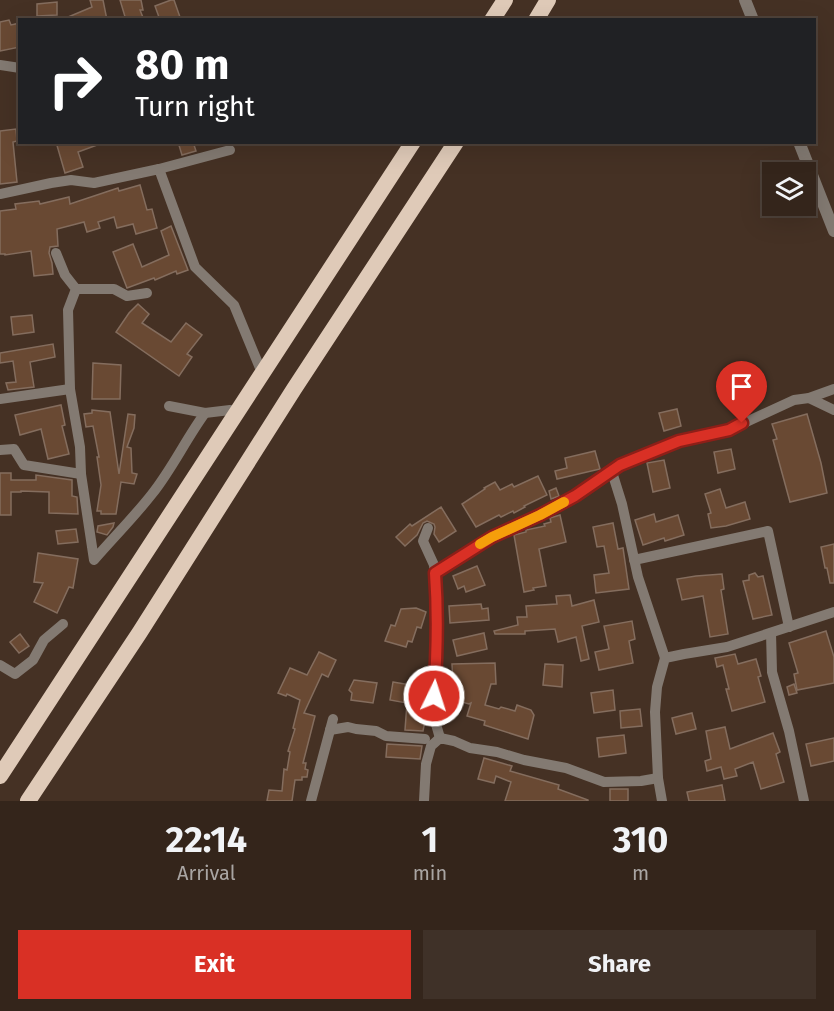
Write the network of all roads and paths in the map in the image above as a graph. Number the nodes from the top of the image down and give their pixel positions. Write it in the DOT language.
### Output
graph roads {
  1 [pos="505,0"];
  2 [pos="548,0"];
  3 [pos="745,0"];
  4 [pos="493,18"];
  5 [pos="537,18"];
  6 [pos="752,18"];
  7 [pos="0,65"];
  8 [pos="18,68"];
  9 [pos="412,144"];
  10 [pos="455,144"];
  11 [pos="800,144"];
  12 [pos="230,150"];
  13 [pos="159,169"];
  14 [pos="0,194"];
  15 [pos="834,231"];
  16 [pos="56,253"];
  17 [pos="75,289"];
  18 [pos="147,293"];
  19 [pos="262,373"];
  20 [pos="69,389"];
  21 [pos="834,389"];
  22 [pos="809,398"];
  23 [pos="0,399"];
  24 [pos="169,406"];
  25 [pos="834,410"];
  26 [pos="206,413"];
  27 [pos="236,416"];
  28 [pos="0,450"];
  29 [pos="612,472"];
  30 [pos="81,474"];
  31 [pos="428,528"];
  32 [pos="634,560"];
  33 [pos="435,573"];
  34 [pos="834,612"];
  35 [pos="63,624"];
  36 [pos="789,627"];
  37 [pos="771,633"];
  38 [pos="665,658"];
  39 [pos="0,665"];
  40 [pos="440,738"];
  41 [pos="425,739"];
  42 [pos="0,776"];
  43 [pos="658,778"];
  44 [pos="28,801"];
  45 [pos="310,801"];
  46 [pos="424,801"];
  47 [pos="662,801"];
  48 [pos="804,801"];
  1 -- 4 [label="highway"];
  2 -- 5 [label="highway"];
  3 -- 6 [label="street"];
  7 -- 8 [label="street"];
  9 -- 19 [label="highway"];
  10 -- 44 [label="highway"];
  11 -- 15 [label="street"];
  12 -- 13 [label="street"];
  13 -- 14 [label="street"];
  13 -- 19 [label="street"];
  16 -- 17 [label="street"];
  17 -- 18 [label="street"];
  17 -- 20 [label="street"];
  19 -- 27 [label="highway"];
  20 -- 23 [label="street"];
  20 -- 30 [label="street"];
  21 -- 22 [label="street"];
  22 -- 25 [label="street"];
  22 -- 29 [label="street"];
  24 -- 26 [label="street"];
  26 -- 27 [label="street"];
  26 -- 30 [label="street"];
  27 -- 42 [label="highway"];
  28 -- 30 [label="street"];
  29 -- 32 [label="street"];
  29 -- 33 [label="street"];
  31 -- 33 [label="street"];
  32 -- 36 [label="street"];
  32 -- 38 [label="street"];
  33 -- 40 [label="street"];
  34 -- 36 [label="street"];
  35 -- 39 [label="street"];
  36 -- 37 [label="street"];
  37 -- 38 [label="street"];
  37 -- 48 [label="street"];
  38 -- 43 [label="street"];
  40 -- 43 [label="street"];
  40 -- 46 [label="street"];
  41 -- 45 [label="street"];
  43 -- 47 [label="street"];
}
